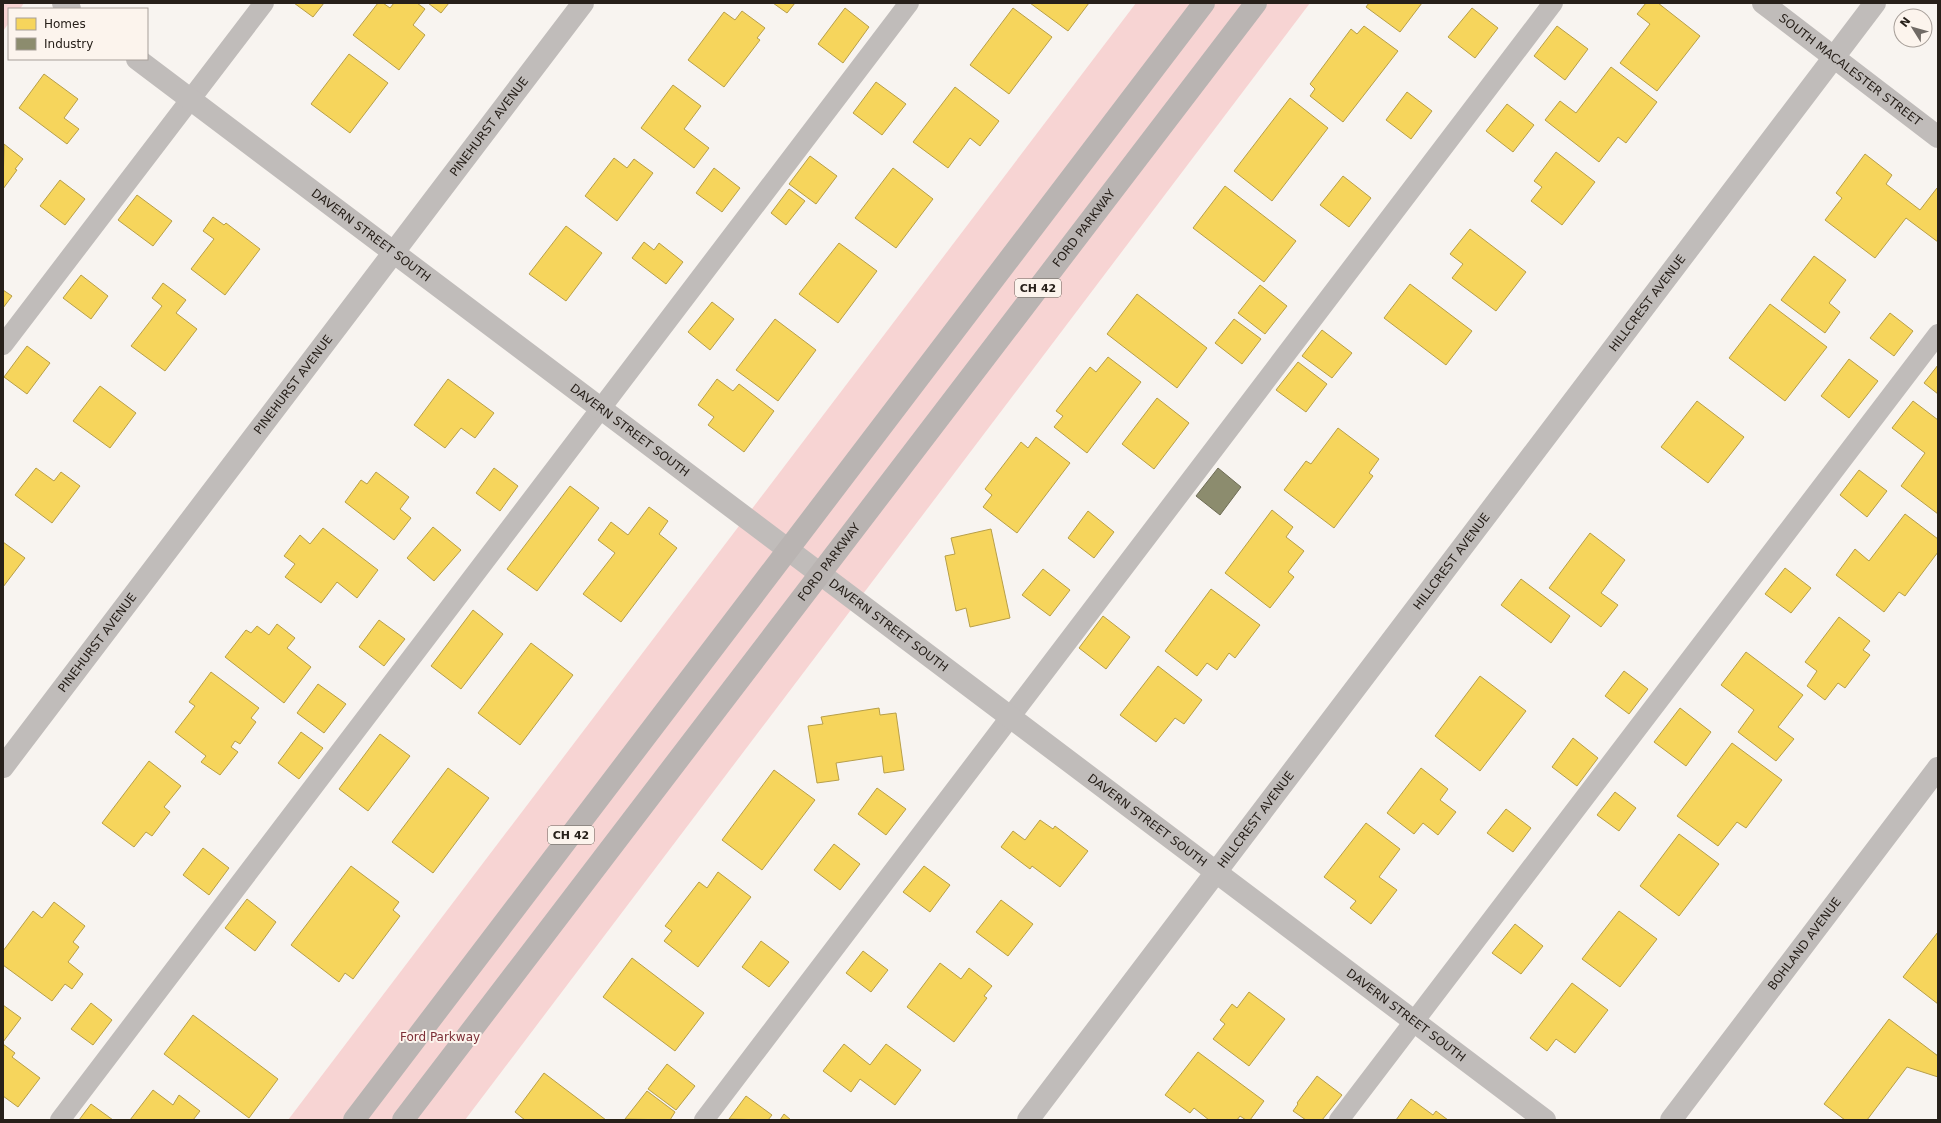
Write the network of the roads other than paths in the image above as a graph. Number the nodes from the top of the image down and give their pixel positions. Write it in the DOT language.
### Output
graph roads {
  1 [pos="264,3"];
  2 [pos="583,3"];
  3 [pos="909,3"];
  4 [pos="1204,3"];
  5 [pos="1256,3"];
  6 [pos="1553,3"];
  7 [pos="1763,3"];
  8 [pos="1875,3"];
  9 [pos="1834,57"];
  10 [pos="138,60"];
  11 [pos="191,100"];
  12 [pos="1938,136"];
  13 [pos="394,253"];
  14 [pos="1938,334"];
  15 [pos="3,346"];
  16 [pos="601,409"];
  17 [pos="788,550"];
  18 [pos="819,573"];
  19 [pos="1010,717"];
  20 [pos="3,767"];
  21 [pos="1938,768"];
  22 [pos="1216,872"];
  23 [pos="1414,1021"];
  24 [pos="60,1120"];
  25 [pos="354,1120"];
  26 [pos="403,1120"];
  27 [pos="704,1120"];
  28 [pos="1028,1120"];
  29 [pos="1339,1120"];
  30 [pos="1545,1120"];
  31 [pos="1671,1120"];
  1 -- 11 [label="lane"];
  2 -- 13 [label="street, PINEHURST AVENUE"];
  3 -- 16 [label="lane"];
  4 -- 17 [label="main road, CH 42"];
  5 -- 18 [label="main road, FORD PARKWAY / CH 42"];
  6 -- 19 [label="lane"];
  7 -- 9 [label="street, SOUTH MACALESTER STREET"];
  8 -- 9 [label="street, HILLCREST AVENUE"];
  9 -- 12 [label="street, SOUTH MACALESTER STREET"];
  9 -- 22 [label="street, HILLCREST AVENUE"];
  10 -- 11 [label="street, DAVERN STREET SOUTH"];
  11 -- 13 [label="street, DAVERN STREET SOUTH"];
  11 -- 15 [label="lane"];
  13 -- 16 [label="street, DAVERN STREET SOUTH"];
  13 -- 20 [label="street, PINEHURST AVENUE"];
  14 -- 23 [label="lane"];
  16 -- 17 [label="street, DAVERN STREET SOUTH"];
  16 -- 24 [label="lane"];
  17 -- 18 [label="street, DAVERN STREET SOUTH"];
  17 -- 25 [label="main road, CH 42"];
  18 -- 19 [label="street, DAVERN STREET SOUTH"];
  18 -- 26 [label="main road, FORD PARKWAY / CH 42"];
  19 -- 22 [label="street, DAVERN STREET SOUTH"];
  19 -- 27 [label="lane"];
  21 -- 31 [label="street, BOHLAND AVENUE"];
  22 -- 23 [label="street, DAVERN STREET SOUTH"];
  22 -- 28 [label="street, HILLCREST AVENUE"];
  23 -- 29 [label="lane"];
  23 -- 30 [label="street, DAVERN STREET SOUTH"];
}
